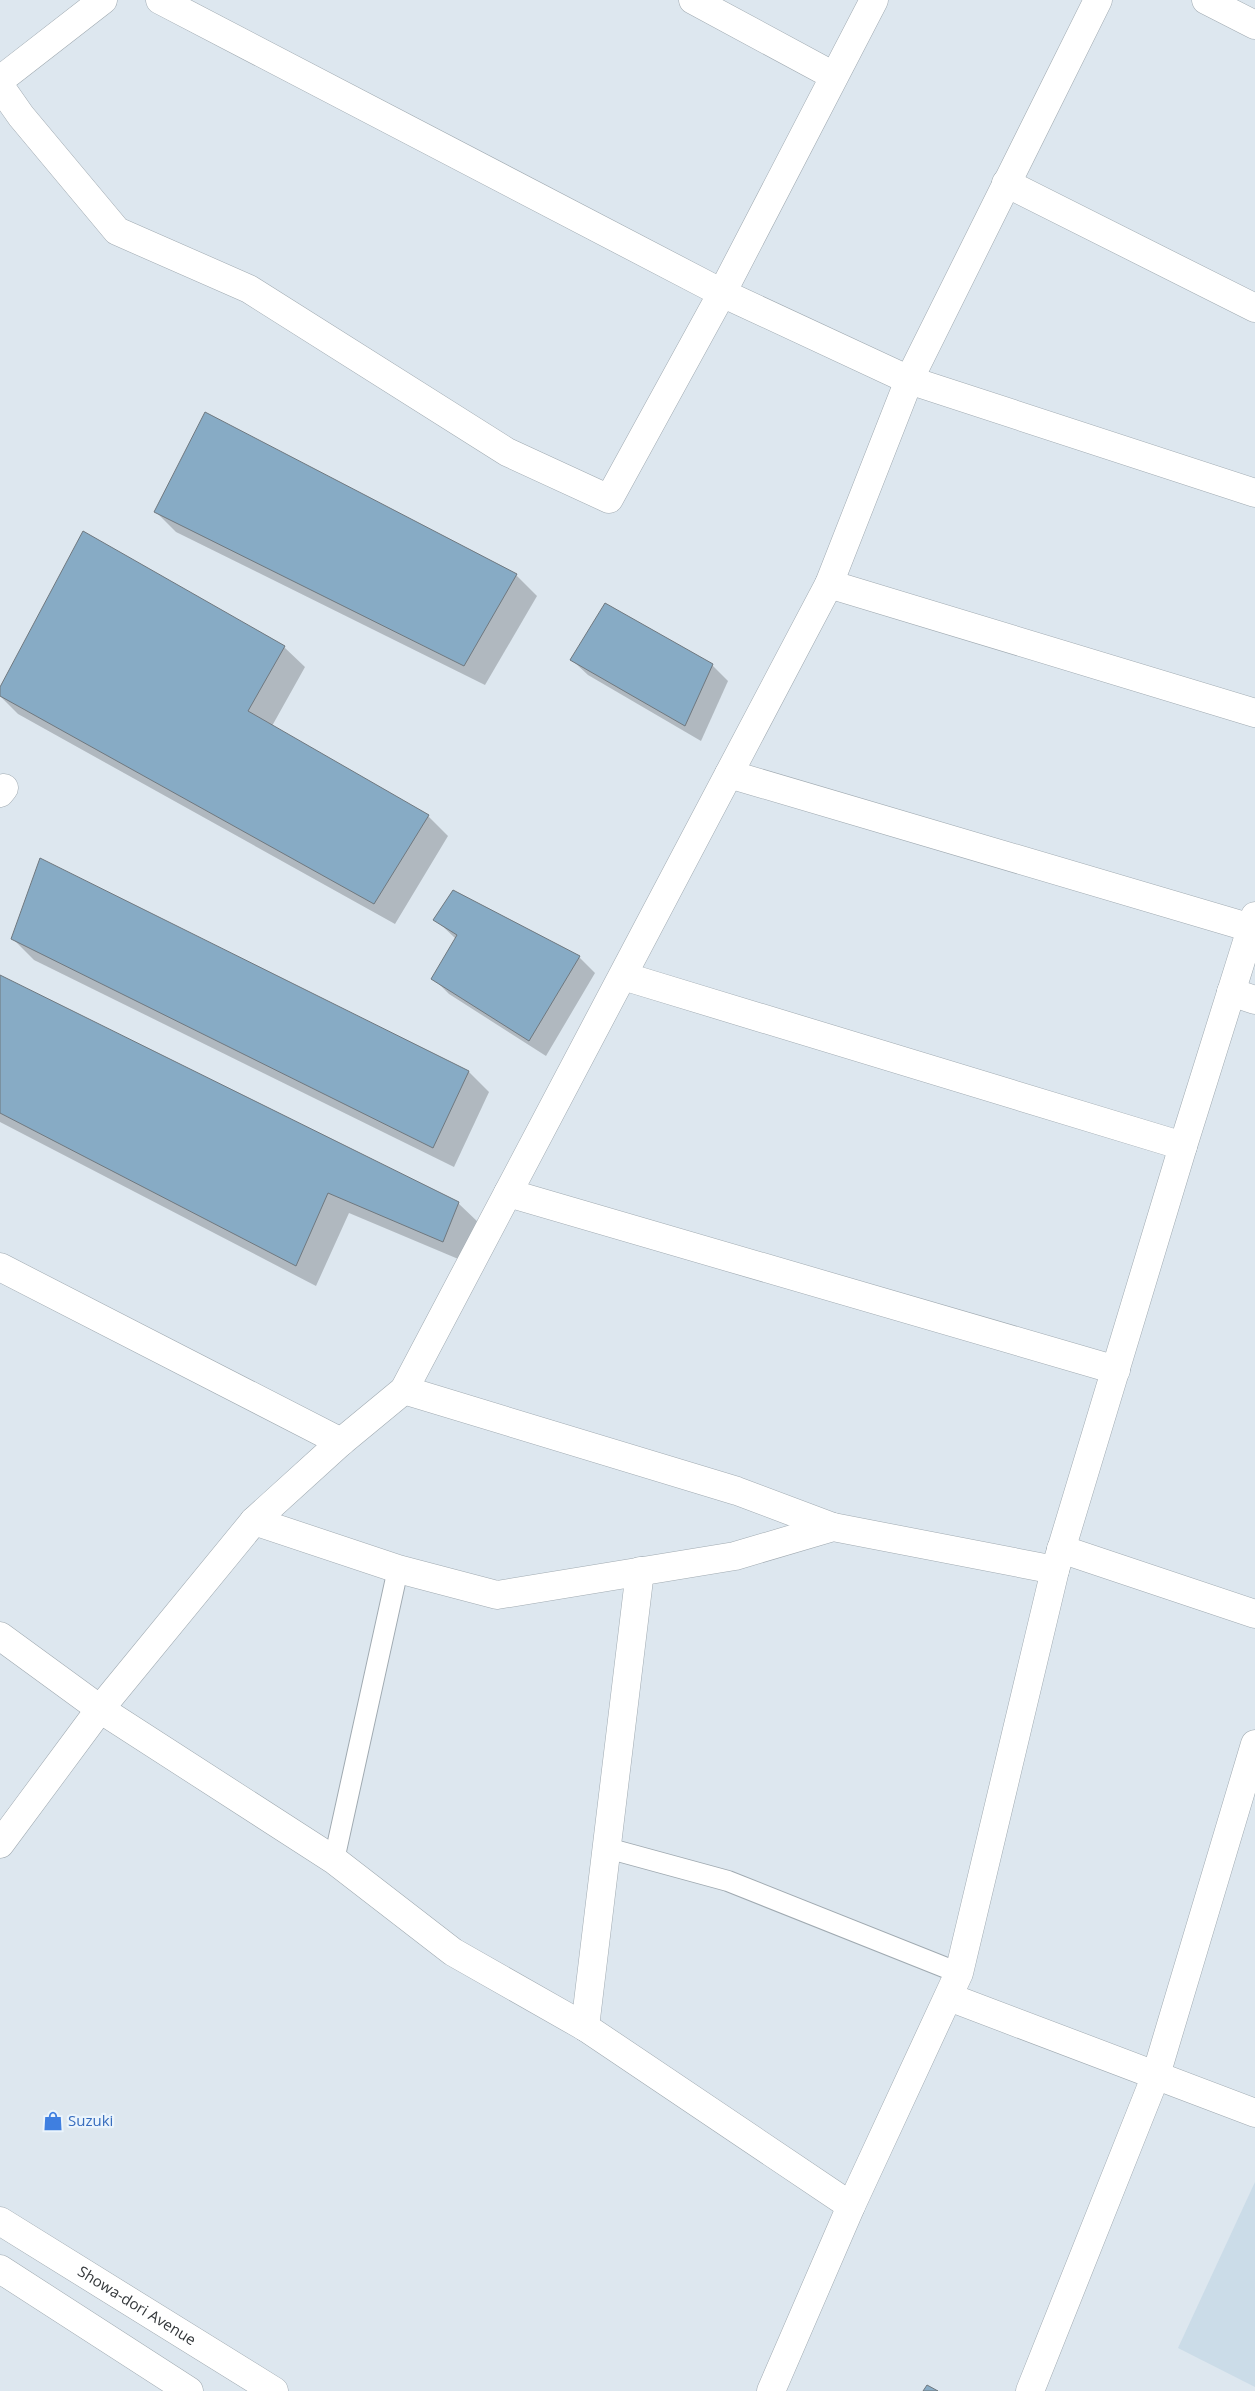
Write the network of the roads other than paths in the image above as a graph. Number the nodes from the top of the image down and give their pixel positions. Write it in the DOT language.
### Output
graph roads {
  1 [pos="103,0"];
  2 [pos="160,0"];
  3 [pos="693,0"];
  4 [pos="874,0"];
  5 [pos="1098,0"];
  6 [pos="1206,0"];
  7 [pos="1255,25"];
  8 [pos="834,76"];
  9 [pos="0,80"];
  10 [pos="0,86"];
  11 [pos="1006,183"];
  12 [pos="722,294"];
  13 [pos="1255,308"];
  14 [pos="909,380"];
  15 [pos="1255,492"];
  16 [pos="829,584"];
  17 [pos="1255,713"];
  18 [pos="729,774"];
  19 [pos="1253,922"];
  20 [pos="623,976"];
  21 [pos="1243,996"];
  22 [pos="1183,1146"];
  23 [pos="508,1192"];
  24 [pos="0,1267"];
  25 [pos="1116,1370"];
  26 [pos="404,1390"];
  27 [pos="341,1442"];
  28 [pos="254,1522"];
  29 [pos="833,1527"];
  30 [pos="1058,1559"];
  31 [pos="398,1569"];
  32 [pos="640,1571"];
  33 [pos="1255,1614"];
  34 [pos="0,1636"];
  35 [pos="100,1709"];
  36 [pos="1255,1744"];
  37 [pos="0,1844"];
  38 [pos="608,1848"];
  39 [pos="334,1860"];
  40 [pos="954,1985"];
  41 [pos="585,2027"];
  42 [pos="1156,2075"];
  43 [pos="1255,2113"];
  44 [pos="851,2206"];
  45 [pos="0,2221"];
  46 [pos="0,2269"];
  47 [pos="189,2391"];
  48 [pos="274,2391"];
  49 [pos="771,2391"];
  50 [pos="1030,2391"];
  1 -- 9 [label="street"];
  2 -- 12 [label="street"];
  3 -- 8 [label="street"];
  4 -- 8 [label="street"];
  5 -- 11 [label="street"];
  6 -- 7 [label="street"];
  8 -- 12 [label="street"];
  10 -- 12 [label="street"];
  11 -- 13 [label="street"];
  11 -- 14 [label="street"];
  12 -- 14 [label="street"];
  14 -- 15 [label="street"];
  14 -- 16 [label="street"];
  16 -- 17 [label="street"];
  16 -- 18 [label="street"];
  18 -- 19 [label="street"];
  18 -- 20 [label="street"];
  19 -- 21 [label="street"];
  20 -- 22 [label="street"];
  20 -- 23 [label="street"];
  21 -- 22 [label="street"];
  22 -- 25 [label="street"];
  23 -- 25 [label="street"];
  23 -- 26 [label="street"];
  24 -- 27 [label="street"];
  25 -- 30 [label="street"];
  26 -- 27 [label="street"];
  26 -- 29 [label="street"];
  27 -- 28 [label="street"];
  28 -- 31 [label="street"];
  28 -- 35 [label="street"];
  29 -- 30 [label="street"];
  29 -- 32 [label="street"];
  30 -- 33 [label="street"];
  30 -- 40 [label="street"];
  31 -- 32 [label="street"];
  31 -- 39 [label="lane"];
  32 -- 38 [label="street"];
  34 -- 35 [label="street"];
  35 -- 37 [label="street"];
  35 -- 39 [label="street"];
  36 -- 42 [label="street"];
  38 -- 40 [label="lane"];
  38 -- 41 [label="street"];
  39 -- 41 [label="street"];
  40 -- 42 [label="street"];
  40 -- 44 [label="street"];
  41 -- 44 [label="street"];
  42 -- 43 [label="street"];
  42 -- 50 [label="street"];
  44 -- 49 [label="street"];
  45 -- 48 [label="street, Showa-dori Avenue"];
  46 -- 47 [label="street"];
}
